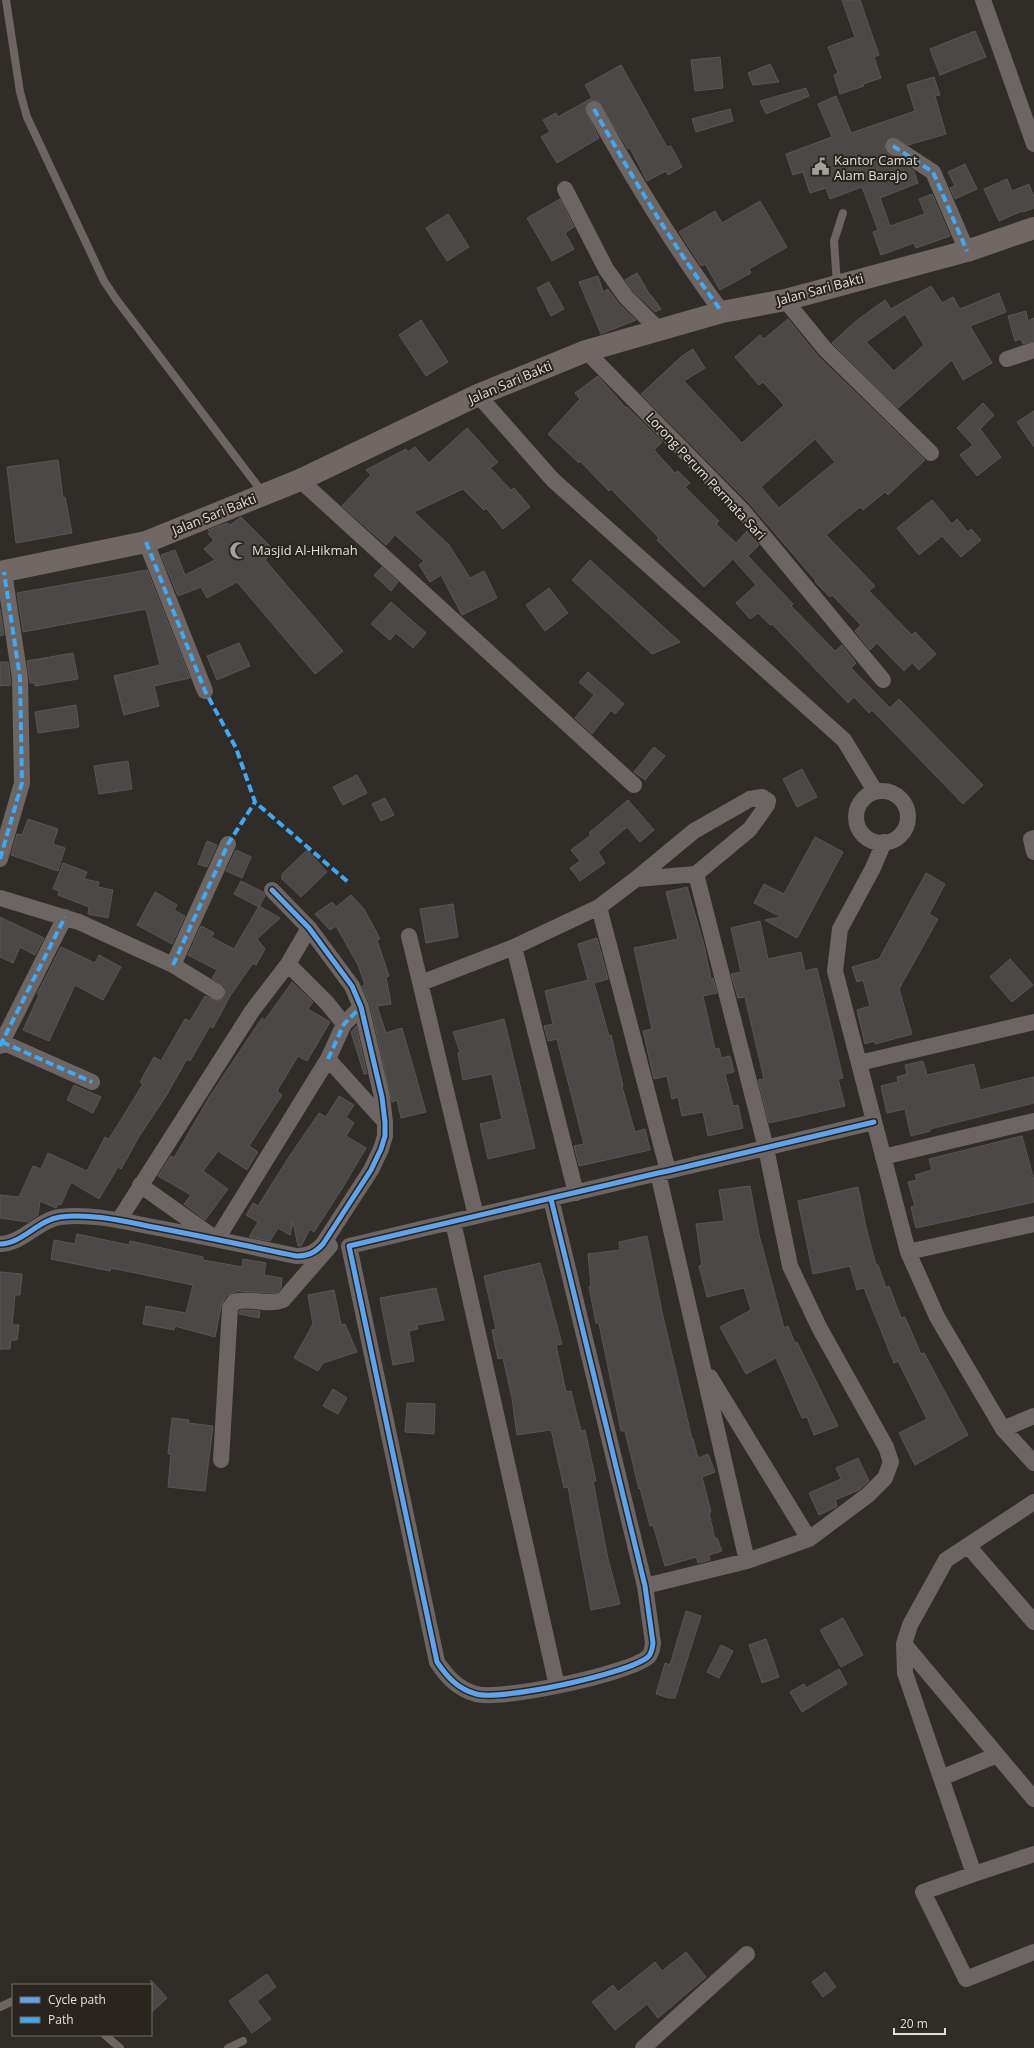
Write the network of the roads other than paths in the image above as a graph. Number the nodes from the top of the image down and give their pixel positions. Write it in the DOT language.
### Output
graph roads {
  1 [pos="6,0"];
  2 [pos="983,0"];
  3 [pos="594,109"];
  4 [pos="1034,144"];
  5 [pos="893,146"];
  6 [pos="565,189"];
  7 [pos="843,213"];
  8 [pos="1034,228"];
  9 [pos="967,250"];
  10 [pos="837,284"];
  11 [pos="784,300"];
  12 [pos="722,312"];
  13 [pos="658,329"];
  14 [pos="1034,350"];
  15 [pos="586,351"];
  16 [pos="1007,359"];
  17 [pos="478,395"];
  18 [pos="931,454"];
  19 [pos="300,480"];
  20 [pos="264,494"];
  21 [pos="146,542"];
  22 [pos="2,572"];
  23 [pos="883,680"];
  24 [pos="205,691"];
  25 [pos="634,785"];
  26 [pos="875,791"];
  27 [pos="884,842"];
  28 [pos="228,844"];
  29 [pos="0,859"];
  30 [pos="696,874"];
  31 [pos="636,879"];
  32 [pos="272,890"];
  33 [pos="0,898"];
  34 [pos="599,907"];
  35 [pos="65,917"];
  36 [pos="309,928"];
  37 [pos="410,936"];
  38 [pos="514,947"];
  39 [pos="288,964"];
  40 [pos="173,965"];
  41 [pos="421,983"];
  42 [pos="217,992"];
  43 [pos="361,1007"];
  44 [pos="1034,1022"];
  45 [pos="344,1024"];
  46 [pos="1,1044"];
  47 [pos="328,1059"];
  48 [pos="859,1063"];
  49 [pos="92,1082"];
  50 [pos="1034,1121"];
  51 [pos="385,1122"];
  52 [pos="874,1122"];
  53 [pos="766,1148"];
  54 [pos="883,1157"];
  55 [pos="663,1172"];
  56 [pos="140,1185"];
  57 [pos="576,1193"];
  58 [pos="551,1198"];
  59 [pos="476,1216"];
  60 [pos="119,1220"];
  61 [pos="453,1222"];
  62 [pos="1034,1224"];
  63 [pos="336,1226"];
  64 [pos="217,1239"];
  65 [pos="0,1244"];
  66 [pos="908,1252"];
  67 [pos="703,1366"];
  68 [pos="1034,1416"];
  69 [pos="1003,1429"];
  70 [pos="221,1460"];
  71 [pos="1034,1463"];
  72 [pos="1034,1502"];
  73 [pos="809,1539"];
  74 [pos="968,1546"];
  75 [pos="748,1561"];
  76 [pos="645,1586"];
  77 [pos="1034,1622"];
  78 [pos="904,1644"];
  79 [pos="556,1686"];
  80 [pos="997,1755"];
  81 [pos="941,1778"];
  82 [pos="1034,1800"];
  83 [pos="1034,1854"];
  84 [pos="974,1874"];
  85 [pos="1034,1952"];
  86 [pos="747,1954"];
  87 [pos="12,2001"];
  88 [pos="0,2007"];
  89 [pos="106,2036"];
  90 [pos="243,2041"];
  91 [pos="120,2048"];
  92 [pos="228,2048"];
  93 [pos="643,2048"];
  1 -- 20 [label="lane"];
  2 -- 4 [label="street"];
  3 -- 12 [label="street"];
  5 -- 9 [label="street"];
  6 -- 13 [label="street"];
  7 -- 10 [label="lane"];
  8 -- 9 [label="main road, Jalan Sari Bakti"];
  9 -- 10 [label="main road, Jalan Sari Bakti"];
  10 -- 11 [label="main road, Jalan Sari Bakti"];
  11 -- 12 [label="main road, Jalan Sari Bakti"];
  11 -- 18 [label="street"];
  12 -- 13 [label="main road, Jalan Sari Bakti"];
  13 -- 15 [label="main road, Jalan Sari Bakti"];
  14 -- 16 [label="street"];
  15 -- 17 [label="main road, Jalan Sari Bakti"];
  15 -- 23 [label="street, Lorong Perum Permata Sari"];
  17 -- 19 [label="main road, Jalan Sari Bakti"];
  17 -- 26 [label="street"];
  19 -- 20 [label="main road, Jalan Sari Bakti"];
  19 -- 25 [label="street"];
  20 -- 21 [label="main road, Jalan Sari Bakti"];
  21 -- 22 [label="main road, Jalan Sari Bakti"];
  21 -- 24 [label="street"];
  22 -- 29 [label="street"];
  26 -- 27 [label="street"];
  26 -- 27 [label="street"];
  27 -- 48 [label="street"];
  28 -- 40 [label="street"];
  30 -- 31 [label="street"];
  30 -- 31 [label="street"];
  30 -- 53 [label="street"];
  31 -- 34 [label="street"];
  32 -- 36 [label="street"];
  33 -- 35 [label="street"];
  34 -- 38 [label="street"];
  34 -- 55 [label="street"];
  35 -- 40 [label="street"];
  35 -- 46 [label="street"];
  36 -- 39 [label="street"];
  36 -- 43 [label="street"];
  37 -- 41 [label="street"];
  38 -- 41 [label="street"];
  38 -- 57 [label="street"];
  39 -- 45 [label="street"];
  39 -- 56 [label="street"];
  40 -- 42 [label="street"];
  41 -- 59 [label="street"];
  43 -- 45 [label="street"];
  43 -- 51 [label="street"];
  44 -- 48 [label="street"];
  45 -- 47 [label="street"];
  46 -- 49 [label="street"];
  47 -- 51 [label="street"];
  47 -- 64 [label="street"];
  48 -- 52 [label="street"];
  50 -- 54 [label="street"];
  51 -- 63 [label="street"];
  52 -- 53 [label="street"];
  52 -- 54 [label="street"];
  53 -- 55 [label="street"];
  53 -- 73 [label="street"];
  54 -- 66 [label="street"];
  55 -- 57 [label="street"];
  55 -- 67 [label="street"];
  56 -- 60 [label="street"];
  56 -- 64 [label="street"];
  57 -- 58 [label="street"];
  58 -- 59 [label="street"];
  58 -- 76 [label="street"];
  59 -- 61 [label="street"];
  60 -- 64 [label="street"];
  60 -- 65 [label="street"];
  61 -- 79 [label="street"];
  61 -- 79 [label="street"];
  62 -- 66 [label="street"];
  63 -- 64 [label="street"];
  63 -- 70 [label="street"];
  66 -- 69 [label="street"];
  67 -- 73 [label="street"];
  67 -- 75 [label="street"];
  68 -- 69 [label="street"];
  69 -- 71 [label="street"];
  72 -- 74 [label="street"];
  73 -- 75 [label="street"];
  74 -- 77 [label="street"];
  74 -- 78 [label="street"];
  75 -- 76 [label="street"];
  76 -- 79 [label="street"];
  78 -- 80 [label="street"];
  78 -- 81 [label="street"];
  80 -- 81 [label="street"];
  80 -- 82 [label="street"];
  81 -- 84 [label="street"];
  83 -- 84 [label="street"];
  84 -- 85 [label="street"];
  86 -- 93 [label="street"];
  87 -- 88 [label="lane"];
  89 -- 91 [label="lane"];
  90 -- 92 [label="lane"];
}
